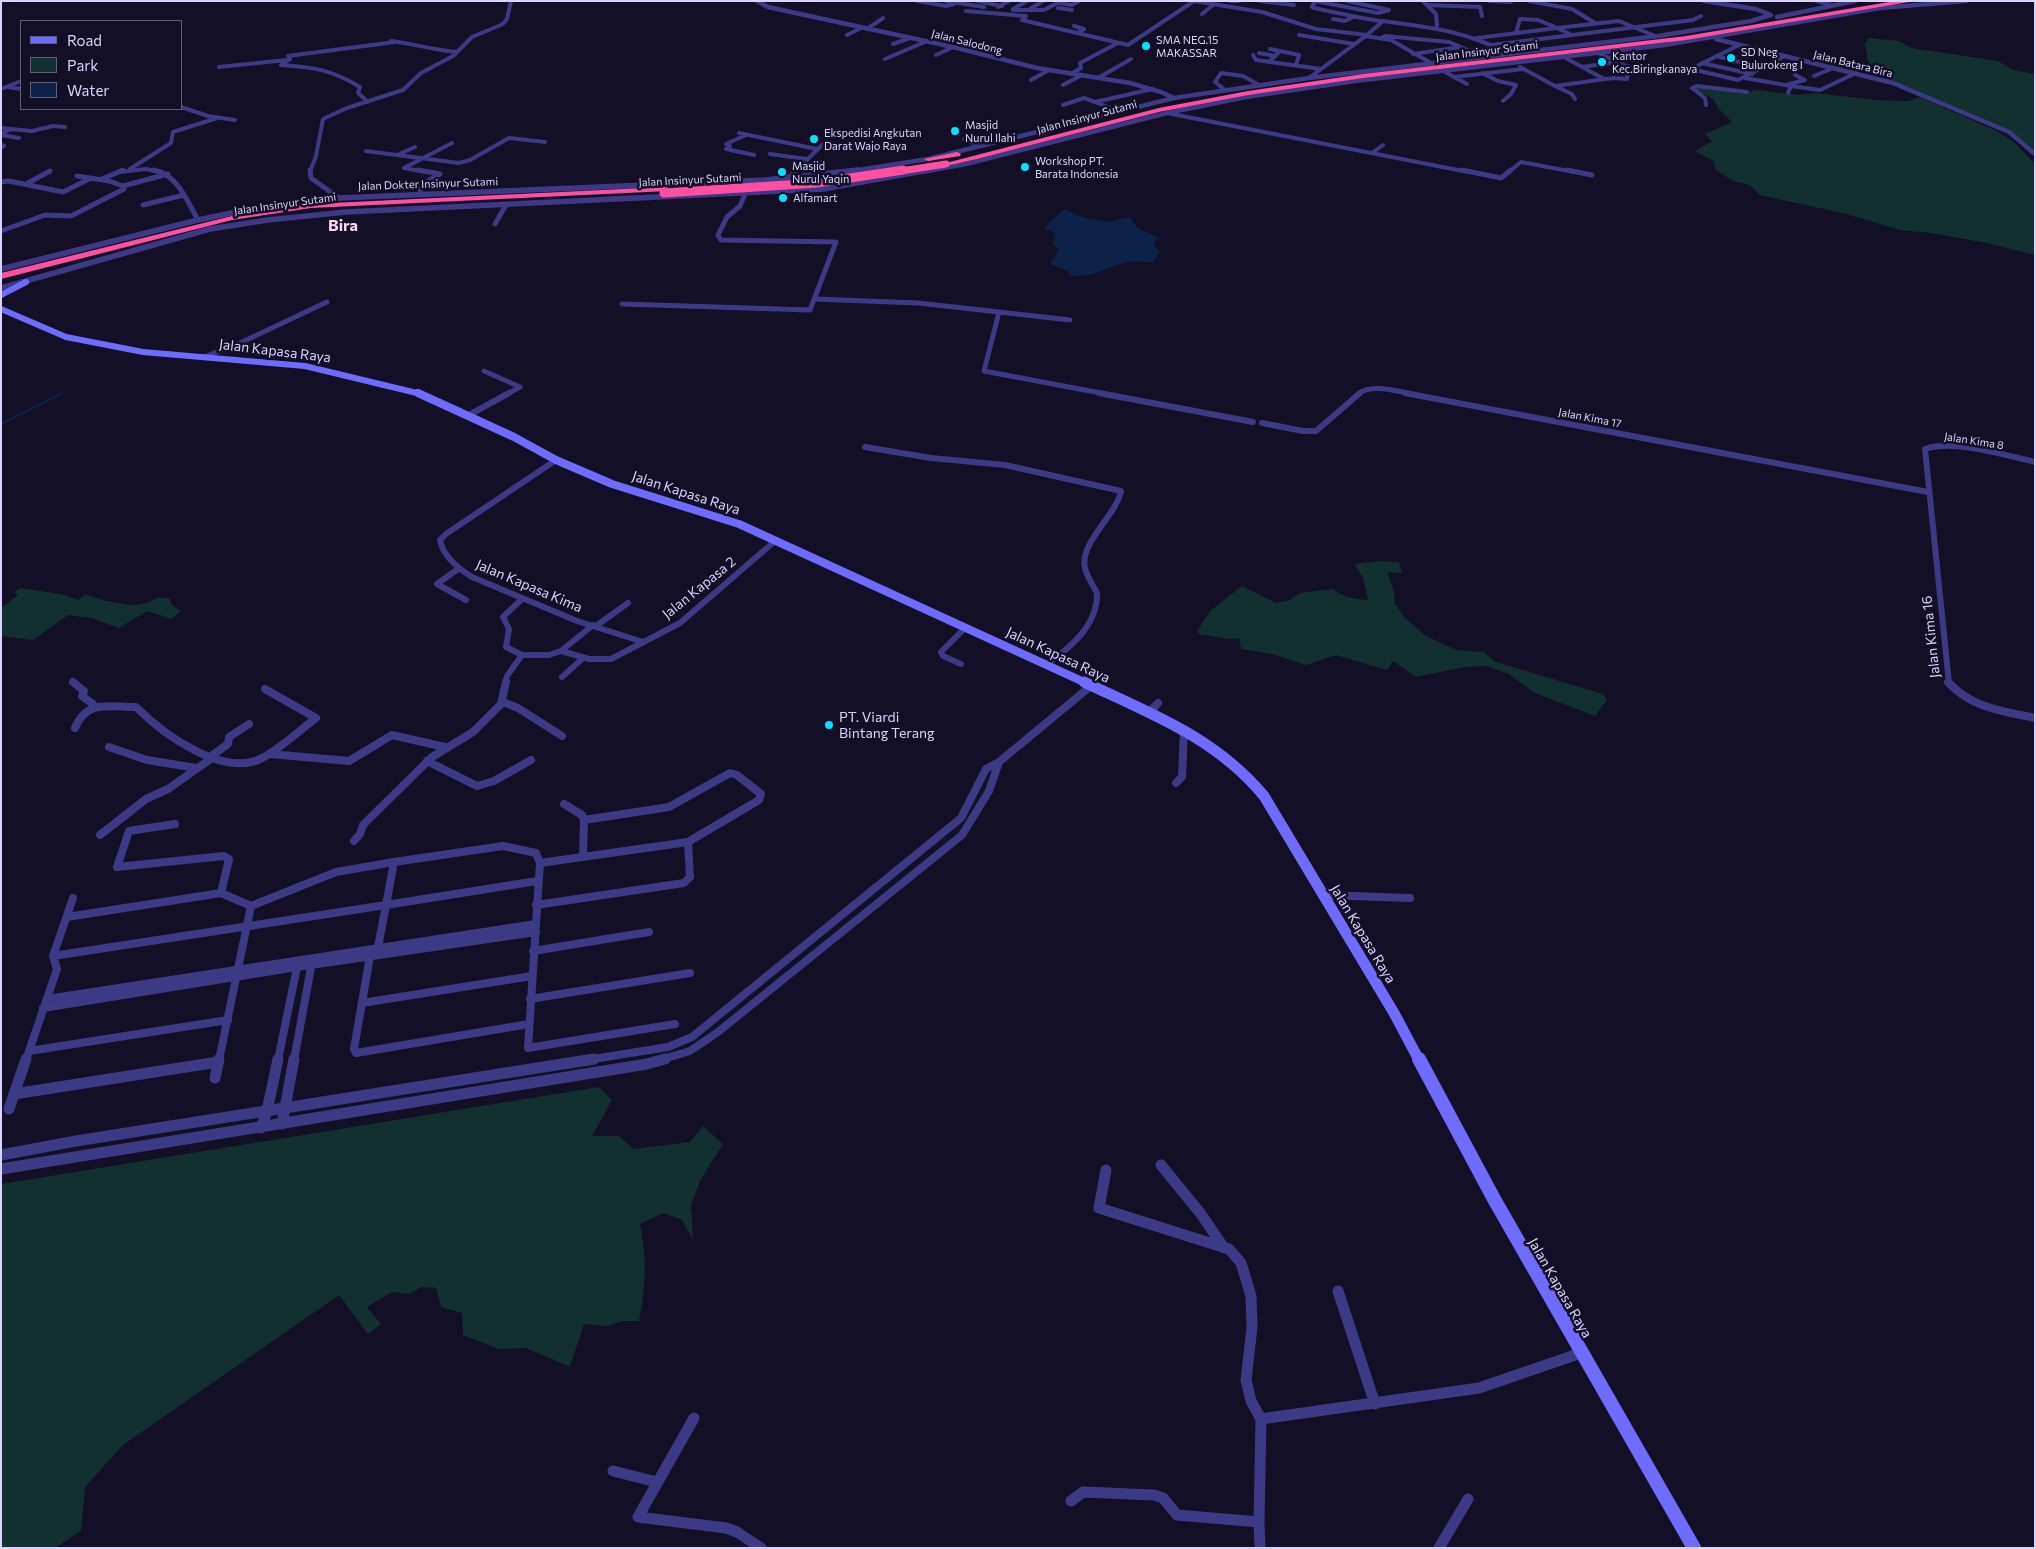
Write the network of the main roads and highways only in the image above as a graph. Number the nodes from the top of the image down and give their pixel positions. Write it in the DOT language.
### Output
graph roads {
  1 [pos="1892,1"];
  2 [pos="1912,1"];
  3 [pos="1776,18"];
  4 [pos="1658,38"];
  5 [pos="1175,101"];
  6 [pos="928,159"];
  7 [pos="947,164"];
  8 [pos="192,234"];
  9 [pos="12,267"];
  10 [pos="1,269"];
  11 [pos="1,278"];
  12 [pos="26,282"];
  13 [pos="1,283"];
  14 [pos="1,294"];
  15 [pos="2,308"];
  16 [pos="1694,1548"];
  1 -- 4 [label="highway, Jalan Insinyur Sutami"];
  2 -- 7 [label="highway, Jalan Insinyur Sutami"];
  3 -- 4 [label="highway"];
  4 -- 5 [label="highway, Jalan Insinyur Sutami"];
  5 -- 6 [label="highway"];
  5 -- 7 [label="highway, Jalan Insinyur Sutami"];
  7 -- 11 [label="highway, Jalan Insinyur Sutami, bridge"];
  8 -- 13 [label="highway"];
  9 -- 10 [label="highway"];
  12 -- 14 [label="main road"];
  15 -- 16 [label="main road, Jalan Kapasa Raya"];
}
